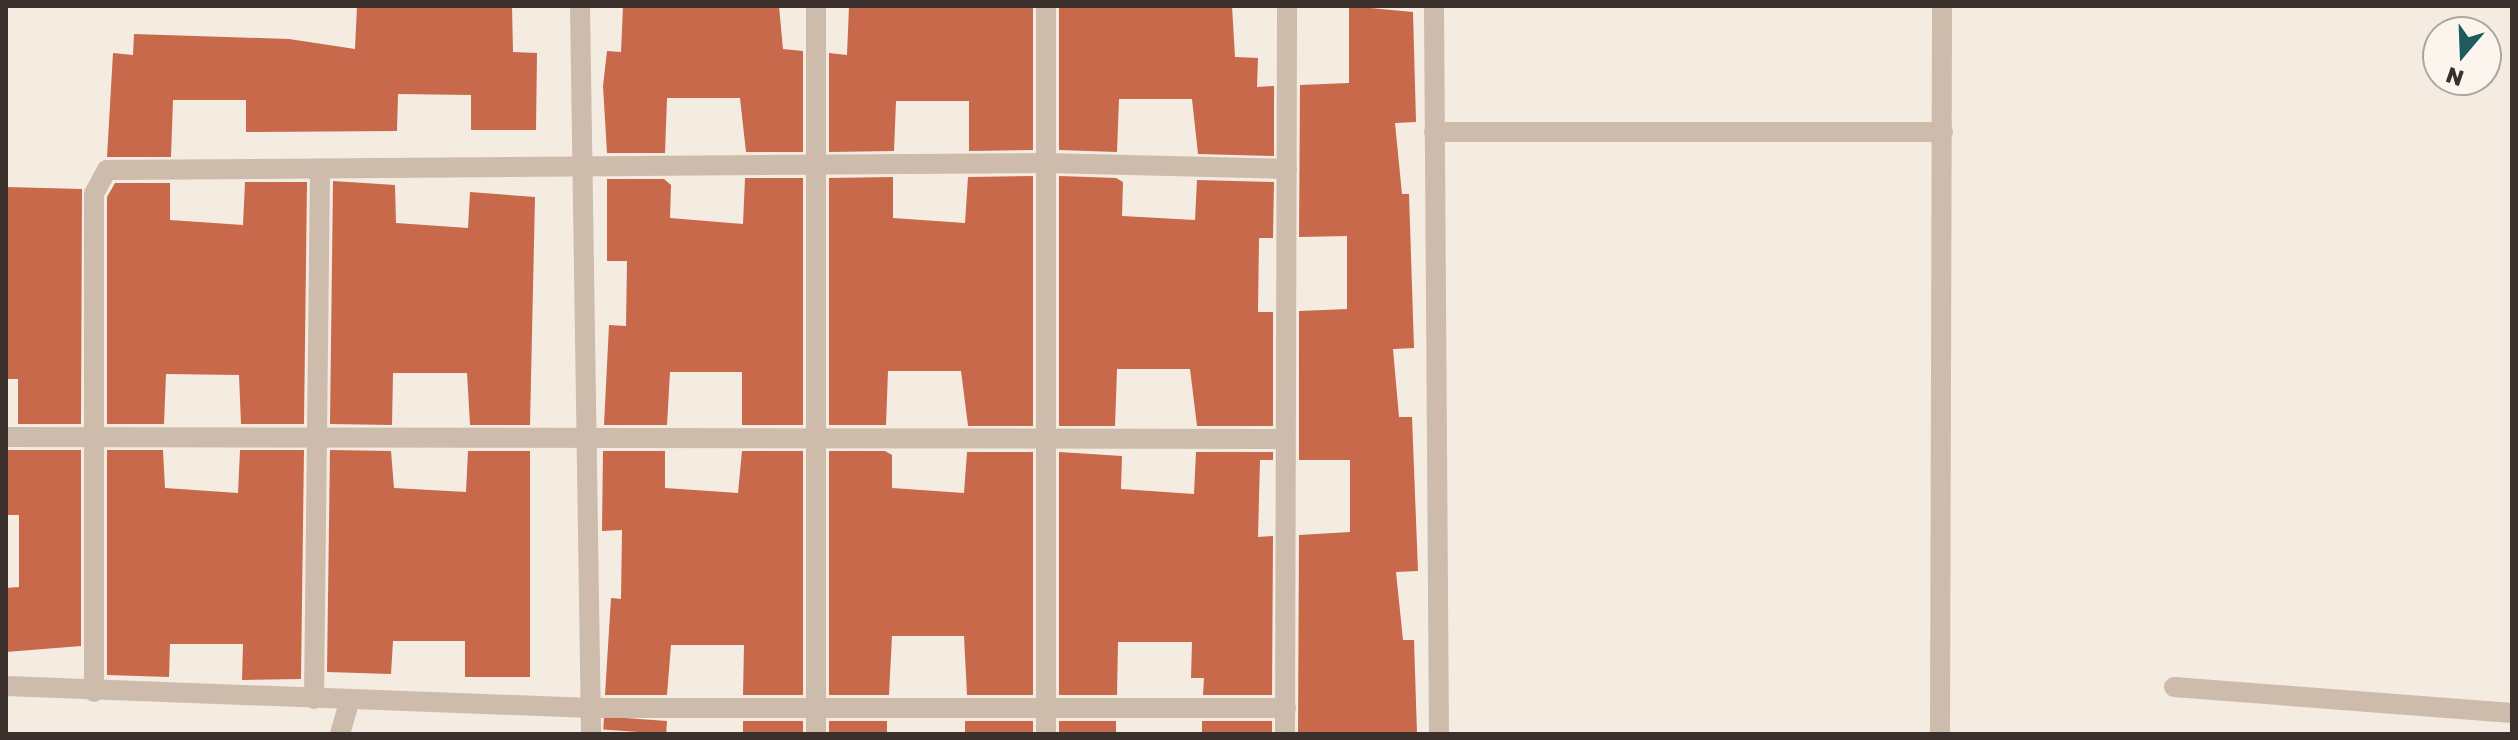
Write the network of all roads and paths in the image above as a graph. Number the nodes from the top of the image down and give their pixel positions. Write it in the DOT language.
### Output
graph roads {
  1 [pos="580,6"];
  2 [pos="816,6"];
  3 [pos="1046,6"];
  4 [pos="1287,6"];
  5 [pos="1434,6"];
  6 [pos="1942,6"];
  7 [pos="1434,132"];
  8 [pos="1943,132"];
  9 [pos="1045,163"];
  10 [pos="819,166"];
  11 [pos="582,167"];
  12 [pos="320,169"];
  13 [pos="1287,169"];
  14 [pos="6,437"];
  15 [pos="92,438"];
  16 [pos="1282,439"];
  17 [pos="314,440"];
  18 [pos="812,442"];
  19 [pos="587,443"];
  20 [pos="1044,444"];
  21 [pos="6,686"];
  22 [pos="2174,687"];
  23 [pos="94,692"];
  24 [pos="314,699"];
  25 [pos="350,700"];
  26 [pos="591,708"];
  27 [pos="816,708"];
  28 [pos="1286,708"];
  29 [pos="1045,710"];
  30 [pos="2512,713"];
  31 [pos="340,734"];
  32 [pos="591,734"];
  33 [pos="816,734"];
  34 [pos="1046,734"];
  35 [pos="1285,734"];
  36 [pos="1439,734"];
  37 [pos="1940,734"];
  1 -- 11 [label="street"];
  2 -- 10 [label="street"];
  3 -- 9 [label="street"];
  4 -- 13 [label="street"];
  5 -- 7 [label="street"];
  6 -- 8 [label="street"];
  7 -- 8 [label="street"];
  7 -- 36 [label="street"];
  8 -- 37 [label="street"];
  9 -- 10 [label="street"];
  9 -- 13 [label="street"];
  9 -- 20 [label="street"];
  10 -- 11 [label="street"];
  10 -- 18 [label="street"];
  11 -- 12 [label="street"];
  11 -- 19 [label="street"];
  12 -- 15 [label="street"];
  12 -- 17 [label="street"];
  13 -- 16 [label="street"];
  14 -- 15 [label="street"];
  15 -- 17 [label="street"];
  15 -- 23 [label="street"];
  16 -- 20 [label="street"];
  16 -- 28 [label="street"];
  17 -- 19 [label="street"];
  17 -- 24 [label="street"];
  18 -- 19 [label="street"];
  18 -- 20 [label="street"];
  18 -- 27 [label="street"];
  19 -- 26 [label="street"];
  20 -- 29 [label="street"];
  21 -- 23 [label="street"];
  22 -- 30 [label="street"];
  23 -- 24 [label="street"];
  24 -- 25 [label="street"];
  25 -- 26 [label="street"];
  25 -- 31 [label="street"];
  26 -- 27 [label="street"];
  26 -- 32 [label="street"];
  27 -- 29 [label="street"];
  27 -- 33 [label="street"];
  28 -- 29 [label="street"];
  28 -- 35 [label="street"];
  29 -- 34 [label="street"];
}
